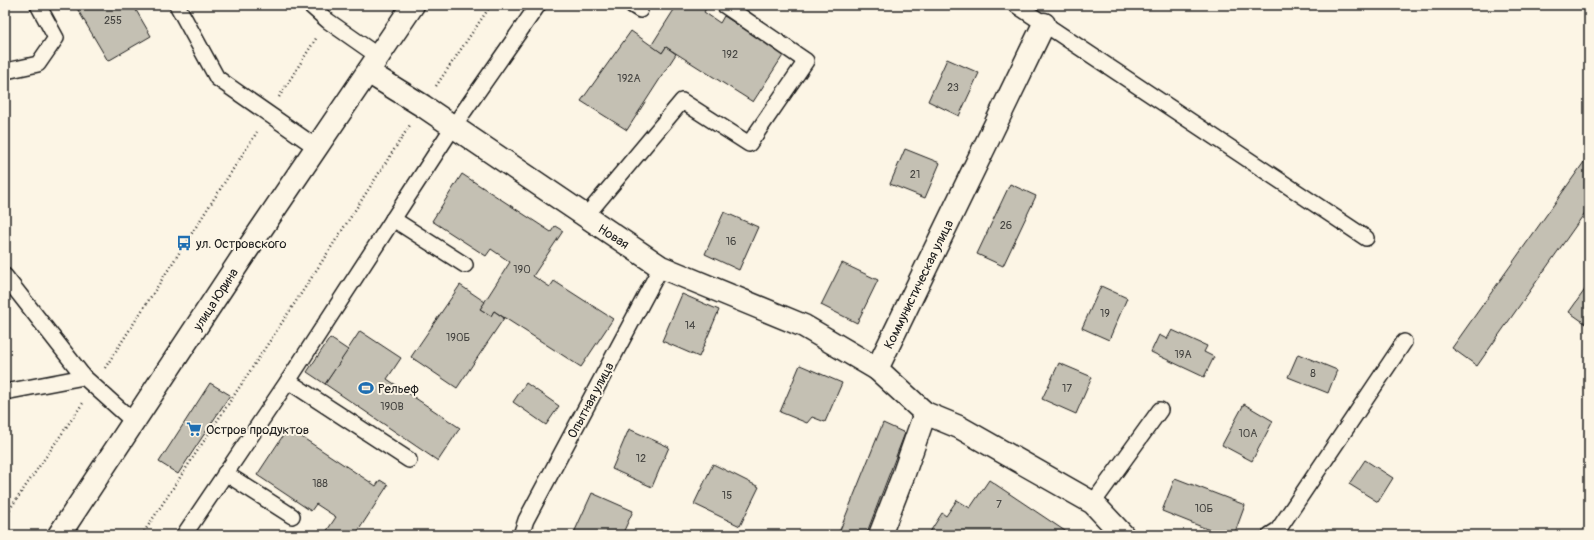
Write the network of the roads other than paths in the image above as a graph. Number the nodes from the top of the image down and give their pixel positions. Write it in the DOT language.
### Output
graph roads {
  1 [pos="38,5"];
  2 [pos="177,5"];
  3 [pos="310,5"];
  4 [pos="413,5"];
  5 [pos="538,5"];
  6 [pos="724,5"];
  7 [pos="1016,5"];
  8 [pos="1044,24"];
  9 [pos="373,64"];
  10 [pos="5,69"];
  11 [pos="453,127"];
  12 [pos="316,147"];
  13 [pos="585,217"];
  14 [pos="393,218"];
  15 [pos="1366,238"];
  16 [pos="465,266"];
  17 [pos="661,267"];
  18 [pos="5,276"];
  19 [pos="1404,342"];
  20 [pos="877,369"];
  21 [pos="89,381"];
  22 [pos="288,381"];
  23 [pos="5,392"];
  24 [pos="1160,410"];
  25 [pos="925,414"];
  26 [pos="134,422"];
  27 [pos="409,460"];
  28 [pos="225,473"];
  29 [pos="1093,502"];
  30 [pos="292,516"];
  31 [pos="59,535"];
  32 [pos="184,535"];
  33 [pos="521,535"];
  34 [pos="880,535"];
  35 [pos="1123,535"];
  36 [pos="1270,535"];
  1 -- 10 [label="lane"];
  2 -- 12 [label="lane"];
  3 -- 9 [label="lane"];
  4 -- 9 [label="street, улица Юрина"];
  5 -- 11 [label="lane"];
  6 -- 13 [label="lane"];
  7 -- 8 [label="lane"];
  8 -- 15 [label="lane"];
  8 -- 20 [label="street, Коммунистическая улица"];
  9 -- 11 [label="street, Новая"];
  9 -- 12 [label="street, улица Юрина"];
  11 -- 13 [label="street, Новая"];
  11 -- 14 [label="lane"];
  12 -- 26 [label="street, улица Юрина"];
  13 -- 17 [label="street, Новая"];
  14 -- 16 [label="lane"];
  14 -- 22 [label="lane"];
  17 -- 20 [label="street, Новая"];
  17 -- 33 [label="lane, Опытная улица"];
  18 -- 21 [label="lane"];
  19 -- 36 [label="lane"];
  20 -- 25 [label="street"];
  21 -- 23 [label="lane"];
  21 -- 26 [label="lane"];
  22 -- 27 [label="lane"];
  22 -- 28 [label="lane"];
  24 -- 29 [label="lane"];
  25 -- 29 [label="street"];
  25 -- 34 [label="street"];
  26 -- 31 [label="street, улица Юрина"];
  28 -- 30 [label="lane"];
  28 -- 32 [label="lane"];
  29 -- 35 [label="street"];
}
